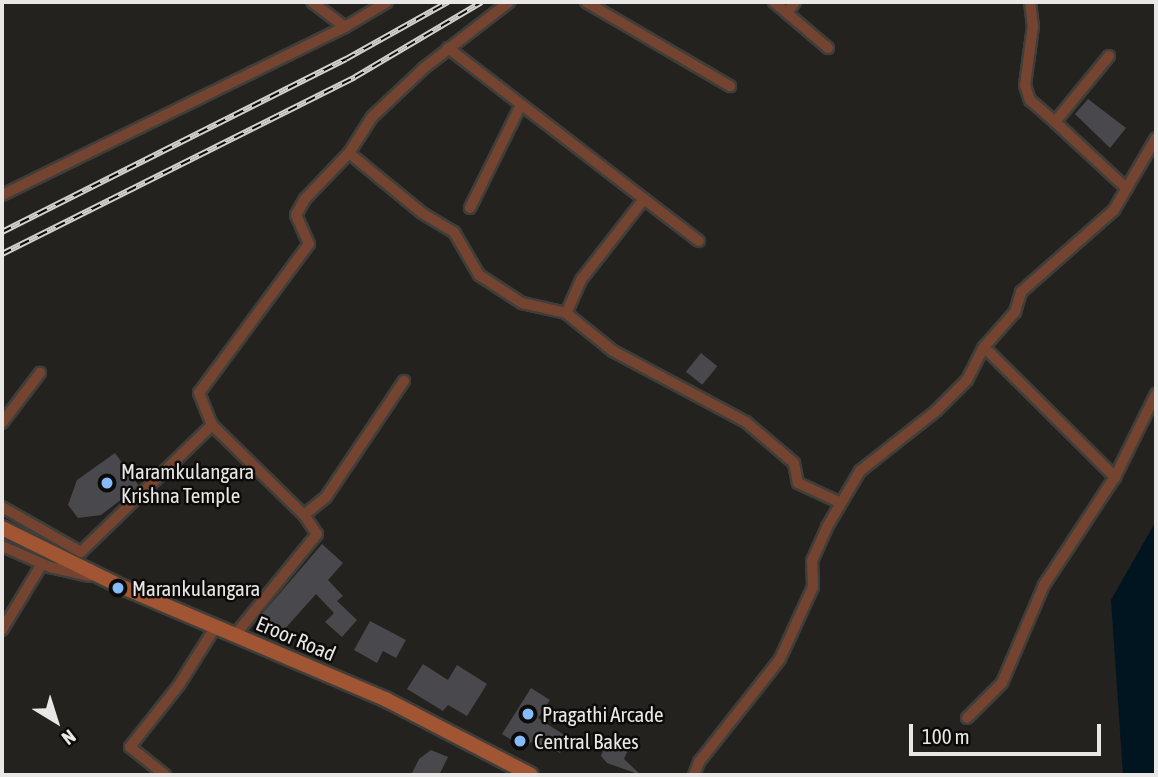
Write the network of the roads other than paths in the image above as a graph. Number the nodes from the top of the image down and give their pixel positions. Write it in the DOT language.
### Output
graph roads {
  1 [pos="312,2"];
  2 [pos="387,2"];
  3 [pos="509,2"];
  4 [pos="586,2"];
  5 [pos="774,2"];
  6 [pos="796,2"];
  7 [pos="1030,2"];
  8 [pos="787,13"];
  9 [pos="345,27"];
  10 [pos="448,48"];
  11 [pos="828,48"];
  12 [pos="1109,56"];
  13 [pos="730,86"];
  14 [pos="521,105"];
  15 [pos="1055,122"];
  16 [pos="1156,138"];
  17 [pos="349,153"];
  18 [pos="1128,189"];
  19 [pos="2,195"];
  20 [pos="644,200"];
  21 [pos="470,208"];
  22 [pos="699,241"];
  23 [pos="566,313"];
  24 [pos="984,347"];
  25 [pos="40,373"];
  26 [pos="404,381"];
  27 [pos="1156,394"];
  28 [pos="2,423"];
  29 [pos="212,425"];
  30 [pos="1115,477"];
  31 [pos="839,502"];
  32 [pos="2,508"];
  33 [pos="304,515"];
  34 [pos="8,532"];
  35 [pos="2,546"];
  36 [pos="42,564"];
  37 [pos="110,580"];
  38 [pos="216,626"];
  39 [pos="2,629"];
  40 [pos="235,635"];
  41 [pos="967,718"];
  42 [pos="165,775"];
  43 [pos="531,775"];
  44 [pos="694,775"];
  1 -- 9 [label="street"];
  2 -- 9 [label="street"];
  3 -- 10 [label="street"];
  4 -- 13 [label="street"];
  5 -- 8 [label="street"];
  6 -- 8 [label="street"];
  7 -- 15 [label="street"];
  8 -- 11 [label="street"];
  9 -- 19 [label="street"];
  10 -- 14 [label="street"];
  10 -- 17 [label="street"];
  12 -- 15 [label="street"];
  14 -- 20 [label="street"];
  14 -- 21 [label="street"];
  15 -- 18 [label="street"];
  16 -- 18 [label="street"];
  17 -- 23 [label="street"];
  17 -- 29 [label="street"];
  18 -- 24 [label="street"];
  20 -- 22 [label="street"];
  20 -- 23 [label="street"];
  23 -- 31 [label="street"];
  24 -- 30 [label="street"];
  24 -- 31 [label="street"];
  25 -- 28 [label="street"];
  26 -- 33 [label="street"];
  27 -- 30 [label="street"];
  29 -- 32 [label="street"];
  29 -- 33 [label="street"];
  30 -- 41 [label="street"];
  31 -- 44 [label="street"];
  33 -- 40 [label="street"];
  34 -- 37 [label="main road, Eroor Road"];
  35 -- 36 [label="street"];
  36 -- 37 [label="street"];
  36 -- 39 [label="street"];
  37 -- 38 [label="main road, Eroor Road"];
  38 -- 40 [label="main road, Eroor Road"];
  38 -- 42 [label="street"];
  40 -- 43 [label="main road, Eroor Road"];
}
